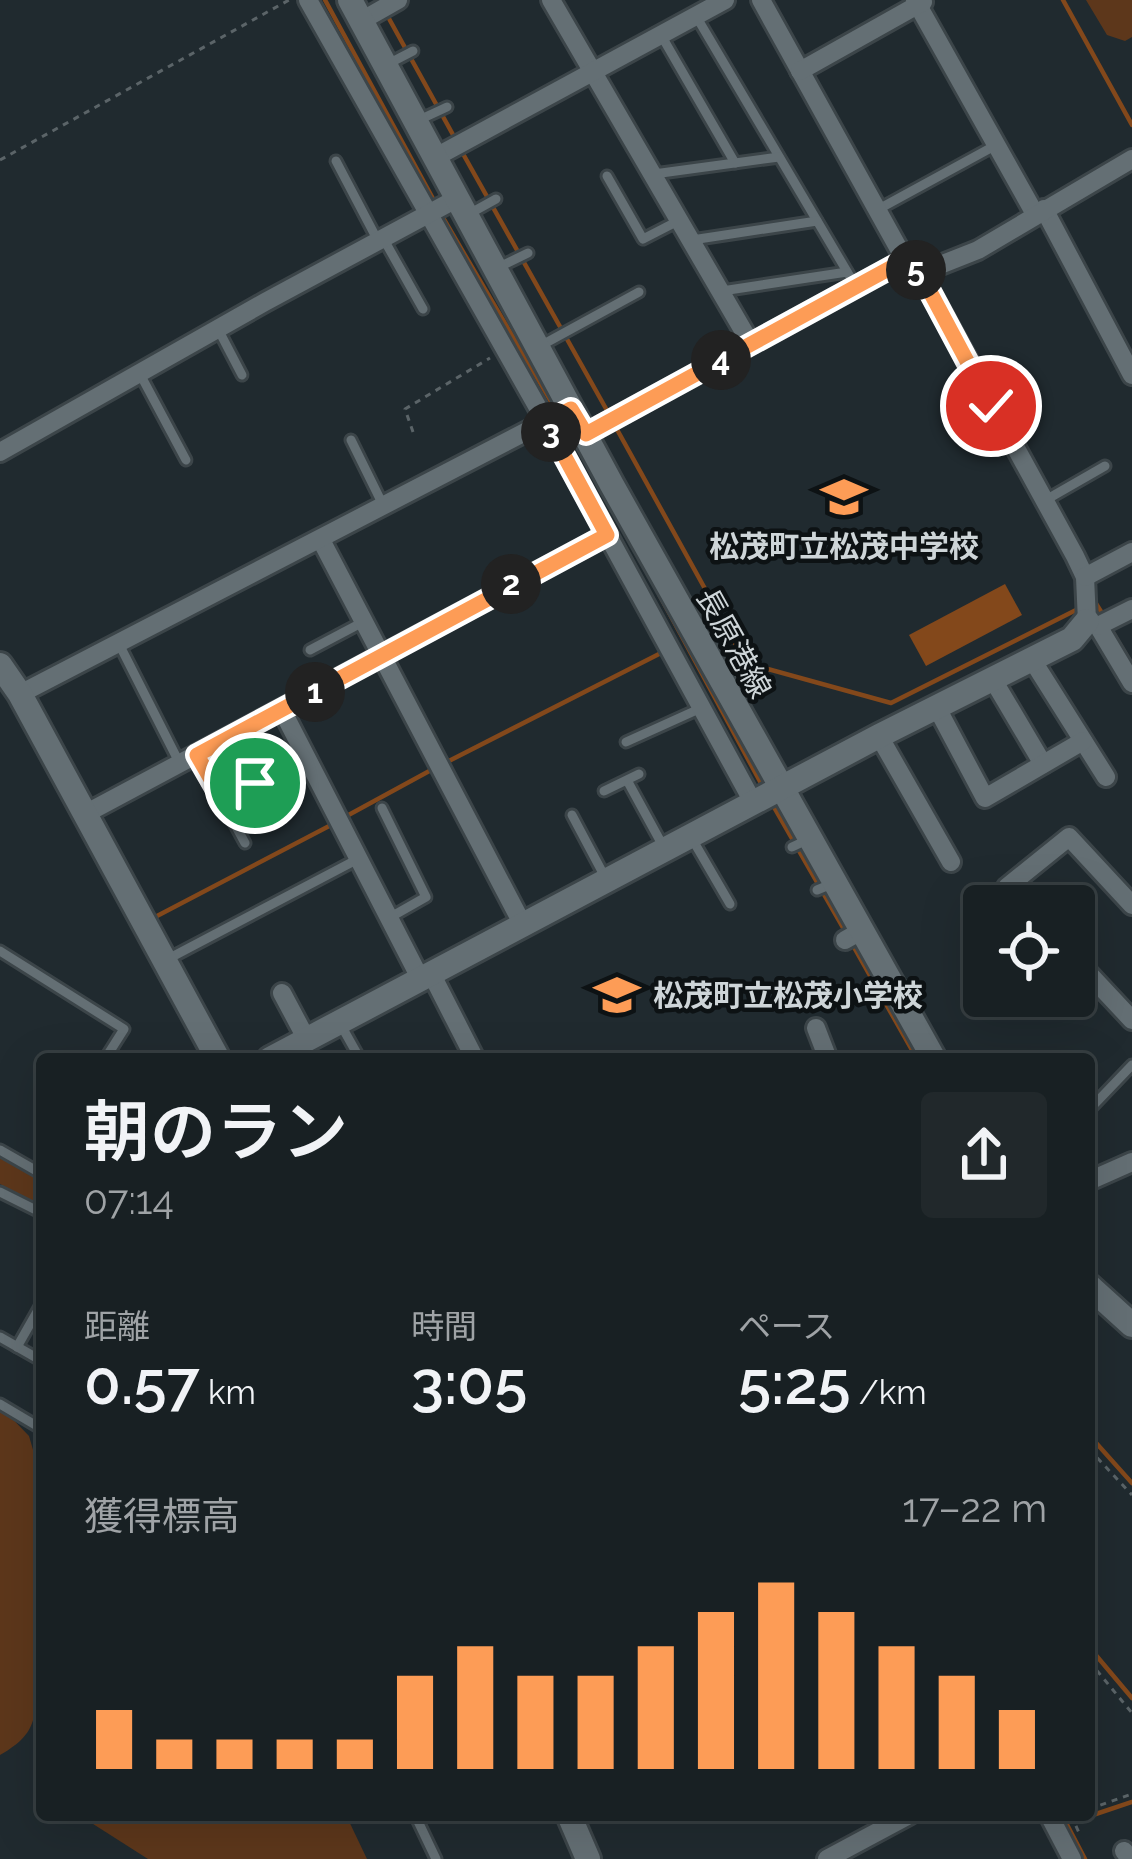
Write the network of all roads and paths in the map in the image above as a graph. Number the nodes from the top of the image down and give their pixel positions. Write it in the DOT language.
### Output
graph roads {
  1 [pos="289,0"];
  2 [pos="308,0"];
  3 [pos="398,0"];
  4 [pos="551,0"];
  5 [pos="725,0"];
  6 [pos="761,0"];
  7 [pos="920,2"];
  8 [pos="356,10"];
  9 [pos="696,16"];
  10 [pos="661,35"];
  11 [pos="413,51"];
  12 [pos="385,66"];
  13 [pos="800,71"];
  14 [pos="591,73"];
  15 [pos="447,107"];
  16 [pos="415,122"];
  17 [pos="998,144"];
  18 [pos="779,157"];
  19 [pos="434,158"];
  20 [pos="1132,159"];
  21 [pos="0,160"];
  22 [pos="336,161"];
  23 [pos="735,163"];
  24 [pos="650,174"];
  25 [pos="608,176"];
  26 [pos="496,200"];
  27 [pos="460,208"];
  28 [pos="877,210"];
  29 [pos="1039,212"];
  30 [pos="428,214"];
  31 [pos="817,220"];
  32 [pos="678,221"];
  33 [pos="381,240"];
  34 [pos="689,240"];
  35 [pos="528,253"];
  36 [pos="913,266"];
  37 [pos="494,270"];
  38 [pos="851,279"];
  39 [pos="719,291"];
  40 [pos="639,292"];
  41 [pos="422,309"];
  42 [pos="218,329"];
  43 [pos="751,344"];
  44 [pos="538,348"];
  45 [pos="502,351"];
  46 [pos="140,374"];
  47 [pos="242,375"];
  48 [pos="1132,375"];
  49 [pos="571,409"];
  50 [pos="546,422"];
  51 [pos="412,432"];
  52 [pos="586,434"];
  53 [pos="351,440"];
  54 [pos="0,452"];
  55 [pos="186,460"];
  56 [pos="1106,466"];
  57 [pos="1044,501"];
  58 [pos="384,506"];
  59 [pos="607,535"];
  60 [pos="321,540"];
  61 [pos="1132,552"];
  62 [pos="1085,577"];
  63 [pos="1132,609"];
  64 [pos="364,621"];
  65 [pos="1093,623"];
  66 [pos="118,642"];
  67 [pos="310,650"];
  68 [pos="383,657"];
  69 [pos="1031,658"];
  70 [pos="0,665"];
  71 [pos="992,678"];
  72 [pos="1132,683"];
  73 [pos="20,694"];
  74 [pos="936,706"];
  75 [pos="282,710"];
  76 [pos="699,710"];
  77 [pos="879,736"];
  78 [pos="1083,741"];
  79 [pos="626,742"];
  80 [pos="189,759"];
  81 [pos="1043,764"];
  82 [pos="639,774"];
  83 [pos="1106,777"];
  84 [pos="628,782"];
  85 [pos="255,783"];
  86 [pos="604,791"];
  87 [pos="768,797"];
  88 [pos="224,802"];
  89 [pos="382,808"];
  90 [pos="85,814"];
  91 [pos="572,815"];
  92 [pos="691,837"];
  93 [pos="245,842"];
  94 [pos="665,851"];
  95 [pos="358,859"];
  96 [pos="951,862"];
  97 [pos="607,882"];
  98 [pos="1008,885"];
  99 [pos="730,904"];
  100 [pos="1132,905"];
  101 [pos="388,918"];
  102 [pos="524,927"];
  103 [pos="0,951"];
  104 [pos="163,961"];
  105 [pos="426,976"];
  106 [pos="1095,980"];
  107 [pos="282,993"];
  108 [pos="1132,1020"];
  109 [pos="340,1023"];
  110 [pos="816,1028"];
  111 [pos="307,1040"];
  112 [pos="109,1053"];
  113 [pos="215,1053"];
  114 [pos="282,1053"];
  115 [pos="357,1053"];
  116 [pos="471,1053"];
  117 [pos="826,1053"];
  118 [pos="926,1053"];
  119 [pos="1132,1065"];
  120 [pos="1095,1104"];
  121 [pos="0,1150"];
  122 [pos="1132,1162"];
  123 [pos="36,1171"];
  124 [pos="1095,1178"];
  125 [pos="0,1192"];
  126 [pos="36,1211"];
  127 [pos="1095,1291"];
  128 [pos="36,1314"];
  129 [pos="1132,1325"];
  130 [pos="0,1337"];
  131 [pos="17,1347"];
  132 [pos="36,1358"];
  133 [pos="0,1404"];
  134 [pos="36,1425"];
  135 [pos="1095,1455"];
  136 [pos="1132,1495"];
  137 [pos="1095,1668"];
  138 [pos="1132,1714"];
  139 [pos="1132,1794"];
  140 [pos="1095,1807"];
  141 [pos="418,1821"];
  142 [pos="572,1821"];
  143 [pos="899,1821"];
  144 [pos="1052,1821"];
  145 [pos="1074,1821"];
  146 [pos="1081,1838"];
  147 [pos="590,1858"];
  148 [pos="436,1859"];
  149 [pos="826,1859"];
  150 [pos="1072,1859"];
  1 -- 21 [label="path"];
  2 -- 30 [label="street"];
  3 -- 8 [label="street"];
  4 -- 14 [label="street"];
  5 -- 9 [label="street"];
  6 -- 13 [label="street"];
  7 -- 13 [label="street"];
  7 -- 17 [label="street"];
  8 -- 12 [label="street, 長原港線"];
  9 -- 10 [label="street"];
  9 -- 18 [label="lane"];
  10 -- 14 [label="street"];
  10 -- 23 [label="lane"];
  11 -- 12 [label="lane"];
  12 -- 16 [label="street, 長原港線"];
  13 -- 28 [label="street"];
  14 -- 19 [label="street"];
  14 -- 24 [label="street"];
  15 -- 16 [label="lane"];
  16 -- 19 [label="street, 長原港線"];
  17 -- 28 [label="lane"];
  17 -- 29 [label="street"];
  18 -- 23 [label="lane"];
  18 -- 31 [label="lane"];
  19 -- 27 [label="street, 長原港線"];
  20 -- 29 [label="street"];
  22 -- 33 [label="lane"];
  23 -- 24 [label="lane"];
  24 -- 32 [label="street"];
  25 -- 32 [label="lane"];
  26 -- 27 [label="lane"];
  27 -- 30 [label="street"];
  27 -- 37 [label="street, 長原港線"];
  28 -- 36 [label="street"];
  29 -- 36 [label="street"];
  29 -- 48 [label="street"];
  30 -- 33 [label="street"];
  30 -- 45 [label="street"];
  31 -- 34 [label="lane"];
  31 -- 38 [label="lane"];
  32 -- 34 [label="street"];
  33 -- 41 [label="lane"];
  33 -- 42 [label="street"];
  34 -- 39 [label="street"];
  35 -- 37 [label="lane"];
  36 -- 38 [label="street"];
  36 -- 57 [label="street"];
  37 -- 44 [label="street, 長原港線"];
  38 -- 39 [label="lane"];
  38 -- 43 [label="street"];
  39 -- 43 [label="street"];
  40 -- 44 [label="lane"];
  42 -- 46 [label="street"];
  42 -- 47 [label="lane"];
  43 -- 52 [label="street"];
  44 -- 49 [label="street, 長原港線"];
  45 -- 50 [label="street"];
  45 -- 51 [label="path"];
  46 -- 54 [label="street"];
  46 -- 55 [label="lane"];
  49 -- 50 [label="street"];
  49 -- 52 [label="street, 長原港線"];
  50 -- 58 [label="street"];
  50 -- 59 [label="street"];
  52 -- 87 [label="street, 長原港線"];
  53 -- 58 [label="lane"];
  56 -- 57 [label="lane"];
  57 -- 62 [label="street"];
  58 -- 60 [label="street"];
  59 -- 68 [label="street"];
  59 -- 76 [label="street"];
  60 -- 64 [label="street"];
  60 -- 66 [label="street"];
  61 -- 62 [label="street"];
  62 -- 65 [label="street"];
  63 -- 65 [label="street"];
  64 -- 67 [label="lane"];
  64 -- 68 [label="street"];
  65 -- 69 [label="street"];
  65 -- 72 [label="street"];
  66 -- 73 [label="street"];
  66 -- 80 [label="lane"];
  68 -- 75 [label="street"];
  68 -- 102 [label="street"];
  69 -- 71 [label="street"];
  69 -- 78 [label="street"];
  70 -- 73 [label="street"];
  71 -- 74 [label="street"];
  71 -- 81 [label="street"];
  73 -- 90 [label="street"];
  74 -- 77 [label="street"];
  74 -- 81 [label="street"];
  75 -- 80 [label="street"];
  75 -- 95 [label="street"];
  76 -- 79 [label="lane"];
  76 -- 87 [label="street"];
  77 -- 87 [label="street"];
  77 -- 96 [label="street"];
  78 -- 81 [label="street"];
  78 -- 83 [label="street"];
  80 -- 88 [label="lane"];
  80 -- 90 [label="street"];
  82 -- 84 [label="lane"];
  84 -- 86 [label="lane"];
  84 -- 94 [label="lane"];
  85 -- 88 [label="lane"];
  87 -- 92 [label="street"];
  87 -- 118 [label="street, 長原港線"];
  88 -- 93 [label="lane"];
  89 -- 101 [label="lane"];
  90 -- 104 [label="street"];
  91 -- 97 [label="lane"];
  92 -- 94 [label="street"];
  92 -- 99 [label="lane"];
  94 -- 97 [label="street"];
  95 -- 101 [label="street"];
  95 -- 104 [label="lane"];
  97 -- 102 [label="street"];
  98 -- 100 [label="street"];
  101 -- 105 [label="street"];
  102 -- 105 [label="street"];
  103 -- 112 [label="lane"];
  104 -- 113 [label="street"];
  105 -- 109 [label="street"];
  105 -- 116 [label="street"];
  106 -- 108 [label="street"];
  107 -- 111 [label="street"];
  109 -- 111 [label="street"];
  109 -- 115 [label="lane"];
  110 -- 117 [label="street"];
  111 -- 114 [label="street"];
  119 -- 120 [label="lane"];
  121 -- 123 [label="lane"];
  122 -- 124 [label="street"];
  125 -- 126 [label="lane"];
  127 -- 129 [label="street"];
  128 -- 131 [label="lane"];
  130 -- 131 [label="lane"];
  131 -- 132 [label="lane"];
  133 -- 134 [label="lane"];
  135 -- 136 [label="path"];
  137 -- 138 [label="path"];
  139 -- 140 [label="path"];
  141 -- 148 [label="lane"];
  142 -- 147 [label="street"];
  143 -- 149 [label="street"];
  144 -- 150 [label="street"];
  145 -- 146 [label="path"];
}
